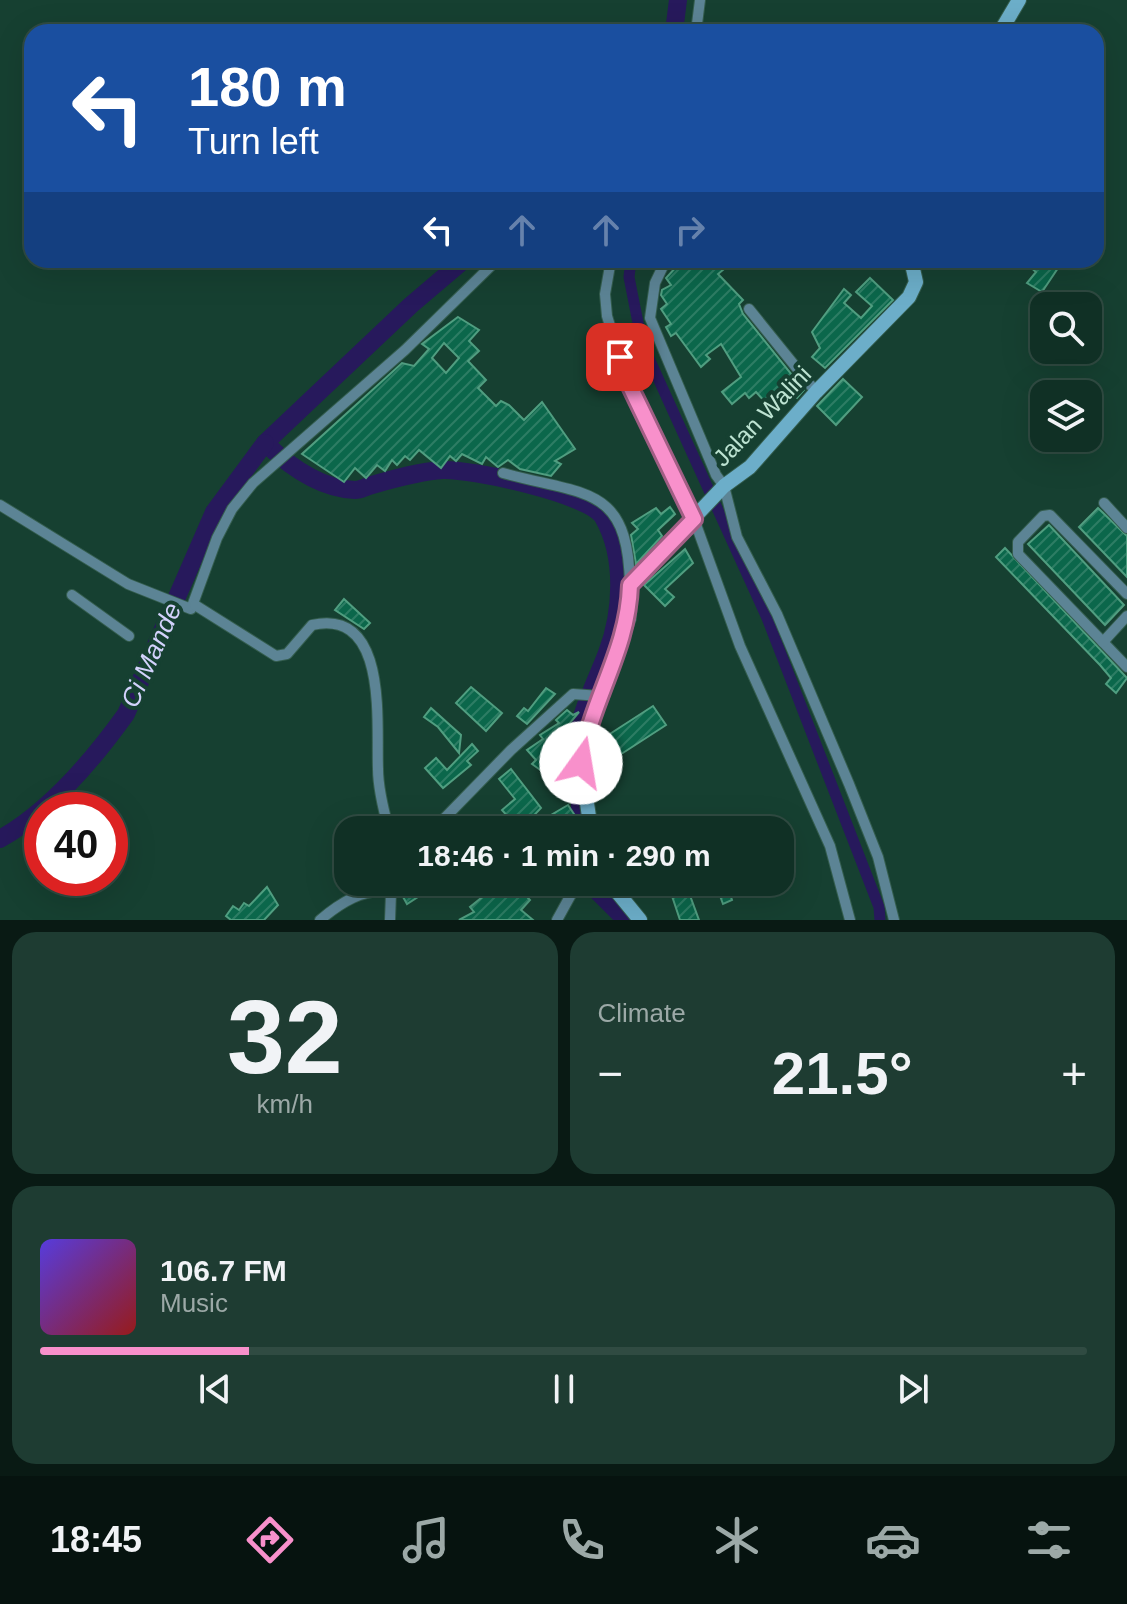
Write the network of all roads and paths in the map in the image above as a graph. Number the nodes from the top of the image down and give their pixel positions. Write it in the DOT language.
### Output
graph roads {
  1 [pos="700,0"];
  2 [pos="1019,0"];
  3 [pos="697,24"];
  4 [pos="1005,24"];
  5 [pos="489,268"];
  6 [pos="610,268"];
  7 [pos="662,268"];
  8 [pos="914,268"];
  9 [pos="749,309"];
  10 [pos="816,392"];
  11 [pos="503,473"];
  12 [pos="723,487"];
  13 [pos="1104,503"];
  14 [pos="0,505"];
  15 [pos="696,516"];
  16 [pos="1127,528"];
  17 [pos="630,585"];
  18 [pos="1127,594"];
  19 [pos="72,595"];
  20 [pos="190,607"];
  21 [pos="1127,616"];
  22 [pos="129,636"];
  23 [pos="1103,642"];
  24 [pos="1127,667"];
  25 [pos="597,695"];
  26 [pos="386,816"];
  27 [pos="447,816"];
  28 [pos="589,816"];
  29 [pos="360,896"];
  30 [pos="391,896"];
  31 [pos="570,896"];
  32 [pos="620,896"];
  33 [pos="320,920"];
  34 [pos="390,920"];
  35 [pos="557,920"];
  36 [pos="640,920"];
  37 [pos="850,920"];
  38 [pos="894,920"];
  1 -- 3 [label="street"];
  2 -- 4 [label="street"];
  5 -- 20 [label="street"];
  6 -- 15 [label="street"];
  7 -- 12 [label="street"];
  8 -- 10 [label="street, Jalan Walini"];
  9 -- 10 [label="street"];
  10 -- 12 [label="street, Jalan Walini"];
  11 -- 17 [label="street"];
  12 -- 15 [label="street, Jalan Walini"];
  12 -- 38 [label="street"];
  13 -- 16 [label="street"];
  14 -- 20 [label="street"];
  15 -- 17 [label="street, Jalan Walini"];
  15 -- 37 [label="street"];
  17 -- 25 [label="street"];
  18 -- 23 [label="street"];
  19 -- 22 [label="street"];
  20 -- 26 [label="street"];
  21 -- 23 [label="street"];
  23 -- 24 [label="street"];
  25 -- 27 [label="street"];
  25 -- 28 [label="street"];
  29 -- 33 [label="street"];
  30 -- 34 [label="street"];
  31 -- 35 [label="street"];
  32 -- 36 [label="street"];
}
